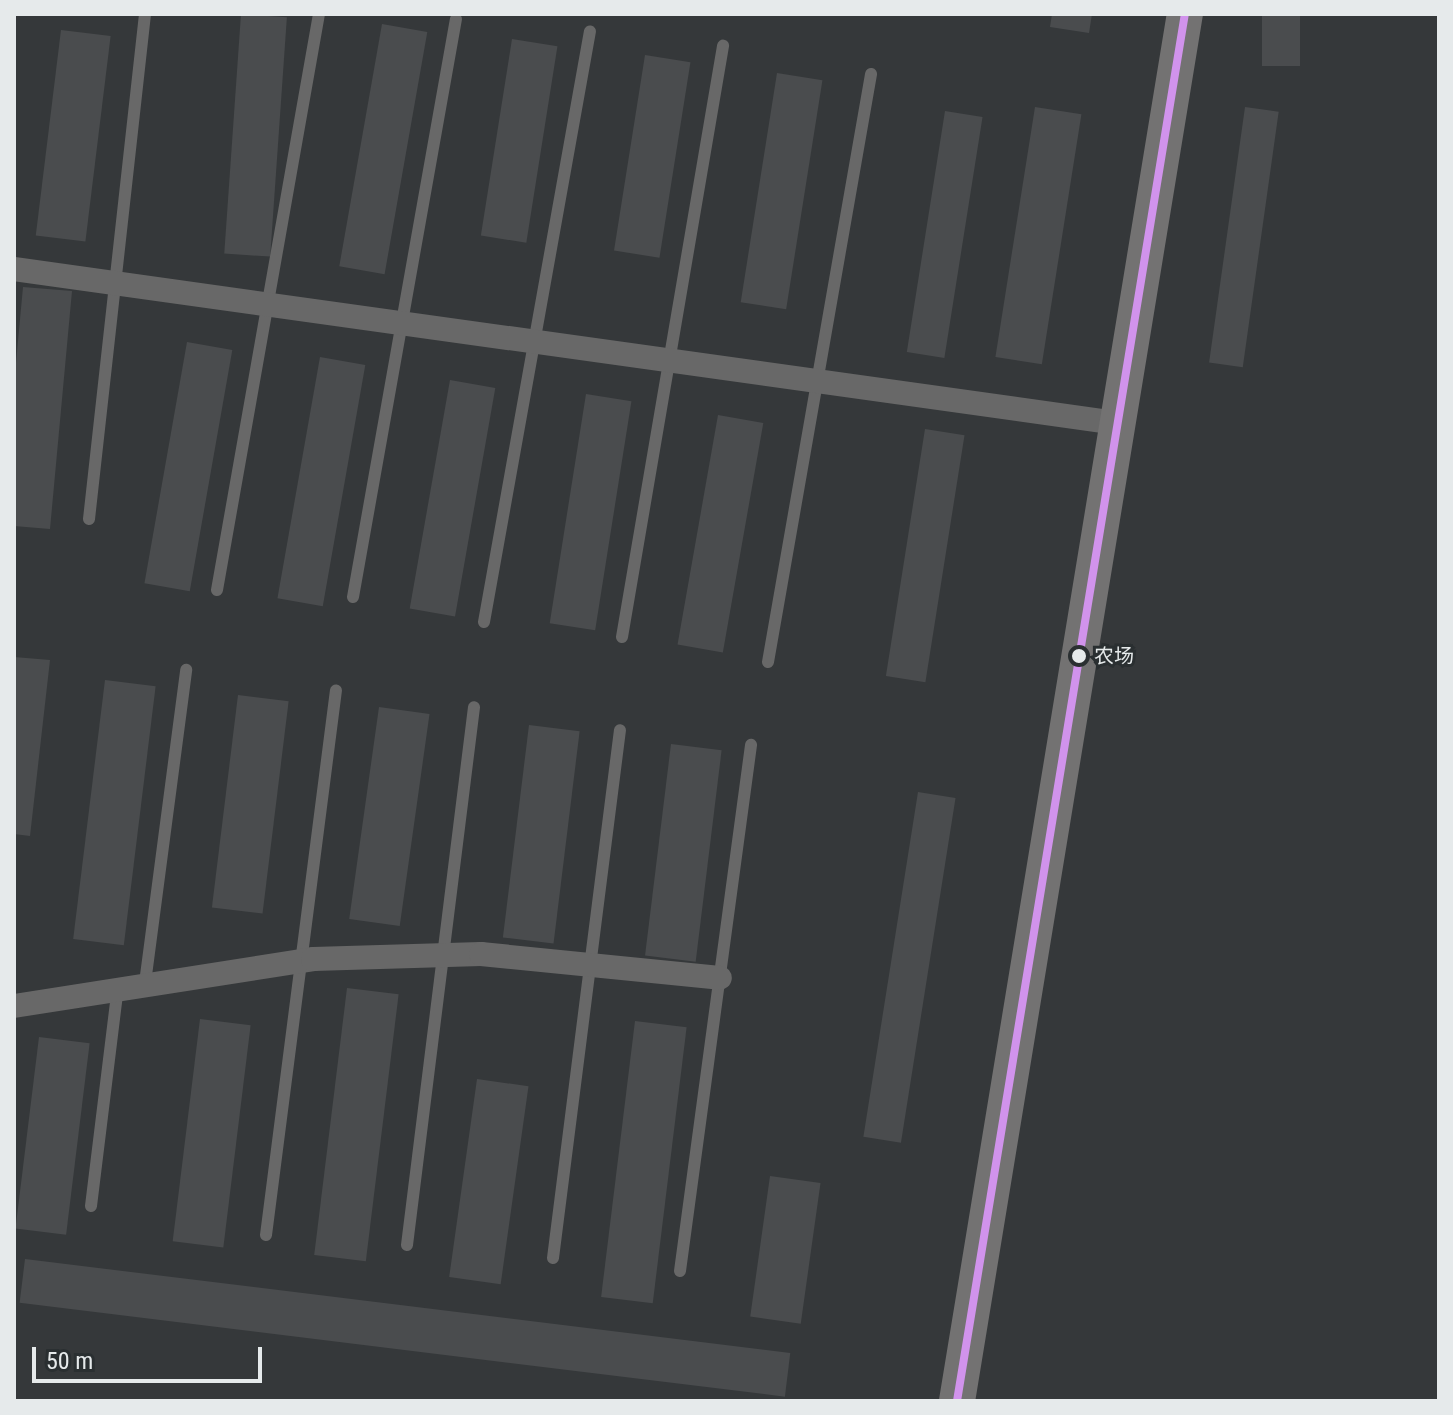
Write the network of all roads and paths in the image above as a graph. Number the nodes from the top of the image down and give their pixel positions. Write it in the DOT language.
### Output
graph roads {
  1 [pos="145,14"];
  2 [pos="319,14"];
  3 [pos="1185,14"];
  4 [pos="456,19"];
  5 [pos="590,31"];
  6 [pos="723,46"];
  7 [pos="871,74"];
  8 [pos="14,269"];
  9 [pos="113,283"];
  10 [pos="267,304"];
  11 [pos="403,323"];
  12 [pos="533,341"];
  13 [pos="667,360"];
  14 [pos="817,378"];
  15 [pos="1117,423"];
  16 [pos="89,519"];
  17 [pos="217,590"];
  18 [pos="353,597"];
  19 [pos="484,622"];
  20 [pos="622,637"];
  21 [pos="768,662"];
  22 [pos="186,670"];
  23 [pos="336,690"];
  24 [pos="474,707"];
  25 [pos="620,730"];
  26 [pos="751,745"];
  27 [pos="446,955"];
  28 [pos="300,961"];
  29 [pos="590,965"];
  30 [pos="720,978"];
  31 [pos="145,983"];
  32 [pos="118,987"];
  33 [pos="14,1006"];
  34 [pos="91,1206"];
  35 [pos="266,1235"];
  36 [pos="407,1245"];
  37 [pos="553,1258"];
  38 [pos="680,1271"];
  39 [pos="957,1401"];
  1 -- 9 [label="lane"];
  2 -- 10 [label="lane"];
  3 -- 15 [label="street"];
  4 -- 11 [label="lane"];
  5 -- 12 [label="lane"];
  6 -- 13 [label="lane"];
  7 -- 14 [label="lane"];
  8 -- 9 [label="street"];
  9 -- 10 [label="street"];
  9 -- 16 [label="lane"];
  10 -- 11 [label="street"];
  10 -- 17 [label="lane"];
  11 -- 12 [label="street"];
  11 -- 18 [label="lane"];
  12 -- 13 [label="street"];
  12 -- 19 [label="lane"];
  13 -- 14 [label="street"];
  13 -- 20 [label="lane"];
  14 -- 15 [label="street"];
  14 -- 21 [label="lane"];
  15 -- 39 [label="street"];
  22 -- 31 [label="lane"];
  23 -- 28 [label="lane"];
  24 -- 27 [label="lane"];
  25 -- 29 [label="lane"];
  26 -- 30 [label="lane"];
  27 -- 28 [label="street"];
  27 -- 29 [label="street"];
  27 -- 36 [label="lane"];
  28 -- 31 [label="street"];
  28 -- 35 [label="lane"];
  29 -- 30 [label="street"];
  29 -- 37 [label="lane"];
  30 -- 38 [label="lane"];
  31 -- 32 [label="street"];
  32 -- 33 [label="street"];
  32 -- 34 [label="lane"];
}
